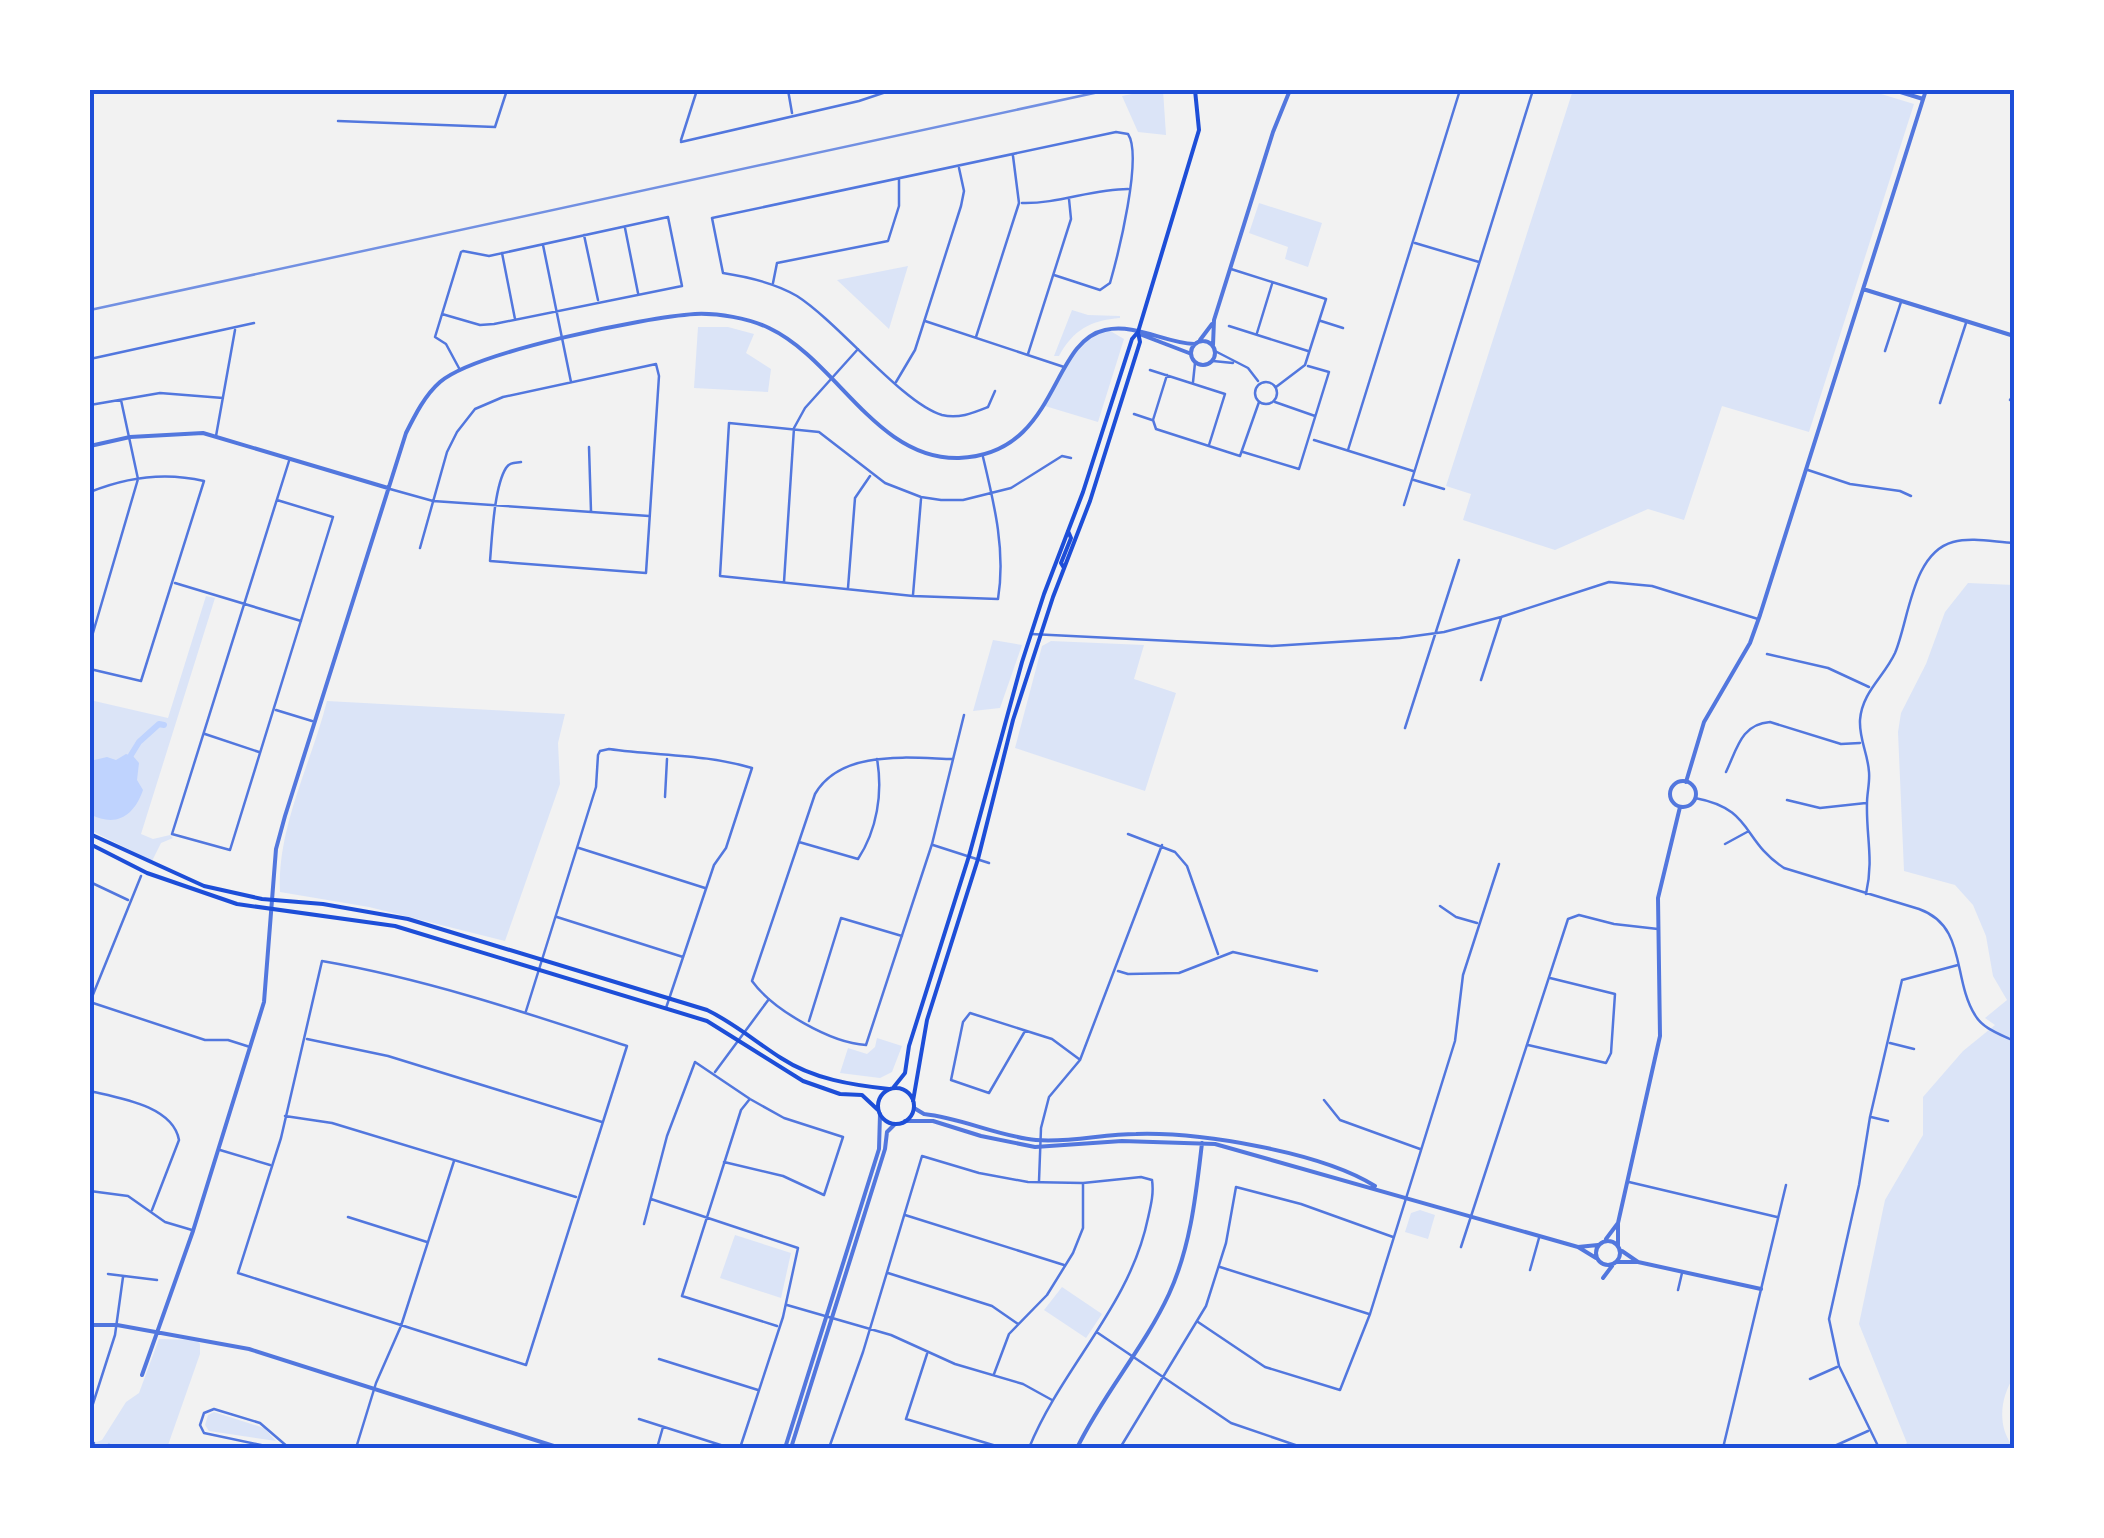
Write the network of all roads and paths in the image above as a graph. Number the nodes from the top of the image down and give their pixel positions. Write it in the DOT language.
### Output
graph roads {
  1 [pos="507,90"];
  2 [pos="698,90"];
  3 [pos="788,90"];
  4 [pos="860,90"];
  5 [pos="892,90"];
  6 [pos="1290,90"];
  7 [pos="1460,90"];
  8 [pos="1533,90"];
  9 [pos="1894,90"];
  10 [pos="1926,90"];
  11 [pos="1195,93"];
  12 [pos="1923,99"];
  13 [pos="859,101"];
  14 [pos="792,114"];
  15 [pos="338,121"];
  16 [pos="1013,154"];
  17 [pos="958,166"];
  18 [pos="900,178"];
  19 [pos="1129,189"];
  20 [pos="1069,199"];
  21 [pos="1020,203"];
  22 [pos="625,226"];
  23 [pos="584,235"];
  24 [pos="1414,242"];
  25 [pos="543,244"];
  26 [pos="502,252"];
  27 [pos="1480,262"];
  28 [pos="1230,268"];
  29 [pos="1054,275"];
  30 [pos="1273,282"];
  31 [pos="772,284"];
  32 [pos="1862,289"];
  33 [pos="639,295"];
  34 [pos="1902,300"];
  35 [pos="598,302"];
  36 [pos="558,313"];
  37 [pos="442,314"];
  38 [pos="515,320"];
  39 [pos="1214,320"];
  40 [pos="1319,320"];
  41 [pos="925,321"];
  42 [pos="1967,322"];
  43 [pos="254,323"];
  44 [pos="1228,326"];
  45 [pos="235,328"];
  46 [pos="1343,328"];
  47 [pos="1138,332"];
  48 [pos="1256,335"];
  49 [pos="2014,336"];
  50 [pos="976,337"];
  51 [pos="562,340"];
  52 [pos="1196,343"];
  53 [pos="859,348"];
  54 [pos="1214,348"];
  55 [pos="1886,350"];
  56 [pos="1310,352"];
  57 [pos="1028,354"];
  58 [pos="1191,356"];
  59 [pos="90,359"];
  60 [pos="1213,361"];
  61 [pos="1195,362"];
  62 [pos="1235,362"];
  63 [pos="1305,365"];
  64 [pos="1203,366"];
  65 [pos="1066,367"];
  66 [pos="1150,370"];
  67 [pos="461,371"];
  68 [pos="1197,371"];
  69 [pos="1167,376"];
  70 [pos="832,378"];
  71 [pos="896,382"];
  72 [pos="1260,383"];
  73 [pos="572,384"];
  74 [pos="1193,384"];
  75 [pos="1276,387"];
  76 [pos="995,391"];
  77 [pos="2014,394"];
  78 [pos="223,398"];
  79 [pos="121,400"];
  80 [pos="2010,400"];
  81 [pos="1274,401"];
  82 [pos="1259,402"];
  83 [pos="1940,403"];
  84 [pos="90,406"];
  85 [pos="1134,414"];
  86 [pos="1315,416"];
  87 [pos="1153,420"];
  88 [pos="794,428"];
  89 [pos="130,437"];
  90 [pos="216,437"];
  91 [pos="1314,440"];
  92 [pos="90,446"];
  93 [pos="1209,446"];
  94 [pos="589,447"];
  95 [pos="1348,450"];
  96 [pos="1241,454"];
  97 [pos="983,455"];
  98 [pos="1071,458"];
  99 [pos="290,459"];
  100 [pos="521,462"];
  101 [pos="1807,470"];
  102 [pos="1415,472"];
  103 [pos="871,476"];
  104 [pos="138,479"];
  105 [pos="1412,480"];
  106 [pos="388,488"];
  107 [pos="1444,489"];
  108 [pos="90,492"];
  109 [pos="992,495"];
  110 [pos="1912,496"];
  111 [pos="921,497"];
  112 [pos="277,500"];
  113 [pos="1090,500"];
  114 [pos="433,501"];
  115 [pos="1079,504"];
  116 [pos="495,505"];
  117 [pos="1404,505"];
  118 [pos="590,512"];
  119 [pos="650,516"];
  120 [pos="1068,532"];
  121 [pos="2014,543"];
  122 [pos="420,548"];
  123 [pos="1459,560"];
  124 [pos="1064,568"];
  125 [pos="174,582"];
  126 [pos="784,584"];
  127 [pos="848,590"];
  128 [pos="913,596"];
  129 [pos="244,604"];
  130 [pos="1501,617"];
  131 [pos="1759,619"];
  132 [pos="301,621"];
  133 [pos="1436,633"];
  134 [pos="1031,634"];
  135 [pos="1040,636"];
  136 [pos="90,644"];
  137 [pos="1768,654"];
  138 [pos="90,669"];
  139 [pos="1482,680"];
  140 [pos="1870,688"];
  141 [pos="275,709"];
  142 [pos="964,715"];
  143 [pos="314,722"];
  144 [pos="1405,728"];
  145 [pos="204,734"];
  146 [pos="1861,743"];
  147 [pos="260,753"];
  148 [pos="667,757"];
  149 [pos="877,759"];
  150 [pos="953,759"];
  151 [pos="1726,772"];
  152 [pos="1686,782"];
  153 [pos="665,798"];
  154 [pos="1695,798"];
  155 [pos="1787,800"];
  156 [pos="1867,803"];
  157 [pos="1680,807"];
  158 [pos="1749,832"];
  159 [pos="90,834"];
  160 [pos="1128,834"];
  161 [pos="798,842"];
  162 [pos="90,844"];
  163 [pos="932,844"];
  164 [pos="1725,844"];
  165 [pos="1162,845"];
  166 [pos="578,848"];
  167 [pos="969,856"];
  168 [pos="978,859"];
  169 [pos="988,862"];
  170 [pos="1499,864"];
  171 [pos="141,876"];
  172 [pos="90,882"];
  173 [pos="707,889"];
  174 [pos="1866,894"];
  175 [pos="273,900"];
  176 [pos="130,901"];
  177 [pos="1440,906"];
  178 [pos="272,908"];
  179 [pos="555,917"];
  180 [pos="1479,924"];
  181 [pos="1658,929"];
  182 [pos="902,937"];
  183 [pos="1218,956"];
  184 [pos="542,958"];
  185 [pos="684,958"];
  186 [pos="1958,965"];
  187 [pos="538,969"];
  188 [pos="1116,970"];
  189 [pos="1317,971"];
  190 [pos="1548,978"];
  191 [pos="769,998"];
  192 [pos="670,999"];
  193 [pos="90,1002"];
  194 [pos="666,1008"];
  195 [pos="526,1013"];
  196 [pos="808,1023"];
  197 [pos="1025,1030"];
  198 [pos="744,1031"];
  199 [pos="306,1039"];
  200 [pos="738,1040"];
  201 [pos="2014,1041"];
  202 [pos="1888,1042"];
  203 [pos="1527,1044"];
  204 [pos="250,1048"];
  205 [pos="1914,1049"];
  206 [pos="1080,1060"];
  207 [pos="714,1073"];
  208 [pos="891,1088"];
  209 [pos="90,1091"];
  210 [pos="750,1099"];
  211 [pos="1324,1100"];
  212 [pos="913,1104"];
  213 [pos="879,1112"];
  214 [pos="284,1116"];
  215 [pos="1870,1116"];
  216 [pos="1888,1121"];
  217 [pos="602,1122"];
  218 [pos="905,1122"];
  219 [pos="895,1124"];
  220 [pos="1202,1140"];
  221 [pos="1041,1143"];
  222 [pos="219,1149"];
  223 [pos="1421,1150"];
  224 [pos="454,1160"];
  225 [pos="724,1162"];
  226 [pos="272,1166"];
  227 [pos="1628,1181"];
  228 [pos="1040,1182"];
  229 [pos="1083,1183"];
  230 [pos="1786,1184"];
  231 [pos="90,1191"];
  232 [pos="578,1198"];
  233 [pos="649,1198"];
  234 [pos="1408,1198"];
  235 [pos="152,1210"];
  236 [pos="903,1214"];
  237 [pos="348,1216"];
  238 [pos="706,1218"];
  239 [pos="1471,1218"];
  240 [pos="1779,1218"];
  241 [pos="1618,1223"];
  242 [pos="644,1224"];
  243 [pos="193,1231"];
  244 [pos="1394,1238"];
  245 [pos="1540,1238"];
  246 [pos="428,1242"];
  247 [pos="1602,1243"];
  248 [pos="1462,1247"];
  249 [pos="1578,1248"];
  250 [pos="1618,1248"];
  251 [pos="1598,1260"];
  252 [pos="1638,1262"];
  253 [pos="1615,1263"];
  254 [pos="1066,1266"];
  255 [pos="1220,1266"];
  256 [pos="1530,1270"];
  257 [pos="1682,1271"];
  258 [pos="887,1272"];
  259 [pos="108,1274"];
  260 [pos="123,1277"];
  261 [pos="157,1280"];
  262 [pos="1761,1289"];
  263 [pos="1678,1290"];
  264 [pos="786,1304"];
  265 [pos="1370,1314"];
  266 [pos="829,1315"];
  267 [pos="1198,1322"];
  268 [pos="117,1324"];
  269 [pos="1018,1324"];
  270 [pos="90,1325"];
  271 [pos="401,1326"];
  272 [pos="780,1327"];
  273 [pos="870,1329"];
  274 [pos="1097,1332"];
  275 [pos="156,1334"];
  276 [pos="928,1353"];
  277 [pos="1132,1356"];
  278 [pos="659,1359"];
  279 [pos="1839,1366"];
  280 [pos="142,1375"];
  281 [pos="994,1376"];
  282 [pos="1164,1378"];
  283 [pos="1810,1379"];
  284 [pos="374,1389"];
  285 [pos="759,1390"];
  286 [pos="1052,1400"];
  287 [pos="90,1413"];
  288 [pos="639,1419"];
  289 [pos="664,1427"];
  290 [pos="1868,1431"];
  291 [pos="1121,1446"];
  292 [pos="1128,1447"];
  293 [pos="275,1448"];
  294 [pos="289,1448"];
  295 [pos="356,1448"];
  296 [pos="560,1448"];
  297 [pos="657,1448"];
  298 [pos="730,1448"];
  299 [pos="740,1448"];
  300 [pos="788,1448"];
  301 [pos="829,1448"];
  302 [pos="1002,1448"];
  303 [pos="1029,1448"];
  304 [pos="1077,1448"];
  305 [pos="1304,1448"];
  306 [pos="1723,1448"];
  307 [pos="1830,1448"];
  308 [pos="1879,1448"];
  1 -- 15 [label="street"];
  2 -- 14 [label="street"];
  3 -- 14 [label="street"];
  4 -- 13 [label="street"];
  5 -- 13 [label="street"];
  6 -- 28 [label="street"];
  7 -- 24 [label="street"];
  8 -- 27 [label="street"];
  9 -- 12 [label="street"];
  10 -- 12 [label="street"];
  11 -- 47 [label="main road"];
  12 -- 32 [label="street"];
  13 -- 14 [label="street"];
  16 -- 17 [label="street"];
  16 -- 19 [label="street"];
  16 -- 21 [label="street"];
  17 -- 18 [label="street"];
  17 -- 41 [label="street"];
  18 -- 31 [label="street"];
  18 -- 31 [label="street"];
  19 -- 20 [label="street"];
  19 -- 29 [label="street"];
  20 -- 21 [label="street"];
  20 -- 29 [label="street"];
  21 -- 50 [label="street"];
  22 -- 23 [label="street"];
  22 -- 33 [label="street"];
  22 -- 33 [label="street"];
  23 -- 25 [label="street"];
  23 -- 35 [label="street"];
  24 -- 27 [label="street"];
  24 -- 95 [label="street"];
  25 -- 26 [label="street"];
  25 -- 36 [label="street"];
  26 -- 37 [label="street"];
  26 -- 38 [label="street"];
  27 -- 102 [label="street"];
  28 -- 30 [label="street"];
  28 -- 39 [label="street"];
  29 -- 57 [label="street"];
  30 -- 40 [label="street"];
  30 -- 48 [label="street"];
  31 -- 53 [label="street"];
  32 -- 34 [label="street"];
  32 -- 101 [label="street"];
  33 -- 35 [label="street"];
  34 -- 42 [label="street"];
  34 -- 55 [label="street"];
  35 -- 36 [label="street"];
  36 -- 38 [label="street"];
  36 -- 51 [label="street"];
  37 -- 38 [label="street"];
  37 -- 67 [label="street"];
  39 -- 52 [label="street"];
  39 -- 54 [label="street"];
  40 -- 46 [label="street"];
  40 -- 56 [label="street"];
  41 -- 50 [label="street"];
  41 -- 71 [label="street"];
  42 -- 49 [label="street"];
  42 -- 83 [label="street"];
  43 -- 45 [label="street"];
  44 -- 48 [label="street"];
  45 -- 59 [label="street"];
  45 -- 78 [label="street"];
  47 -- 52 [label="street"];
  47 -- 58 [label="street"];
  47 -- 65 [label="street"];
  47 -- 113 [label="main road"];
  47 -- 115 [label="main road"];
  48 -- 56 [label="street"];
  50 -- 57 [label="street"];
  51 -- 67 [label="street"];
  51 -- 70 [label="street"];
  51 -- 73 [label="street"];
  52 -- 54 [label="street"];
  52 -- 58 [label="street"];
  53 -- 70 [label="street"];
  53 -- 71 [label="street"];
  54 -- 60 [label="street"];
  54 -- 62 [label="street"];
  56 -- 63 [label="street"];
  57 -- 65 [label="street"];
  58 -- 61 [label="street"];
  60 -- 62 [label="street"];
  60 -- 64 [label="street"];
  61 -- 64 [label="street"];
  61 -- 68 [label="street"];
  62 -- 72 [label="street"];
  63 -- 75 [label="street"];
  63 -- 86 [label="street"];
  64 -- 68 [label="street"];
  65 -- 97 [label="street"];
  66 -- 69 [label="street"];
  67 -- 106 [label="street"];
  68 -- 74 [label="street"];
  69 -- 74 [label="street"];
  69 -- 87 [label="street"];
  70 -- 88 [label="street"];
  70 -- 97 [label="street"];
  71 -- 76 [label="street"];
  72 -- 75 [label="street"];
  72 -- 82 [label="street"];
  73 -- 114 [label="street"];
  73 -- 119 [label="street"];
  74 -- 93 [label="street"];
  75 -- 81 [label="street"];
  77 -- 80 [label="street"];
  78 -- 79 [label="street"];
  78 -- 90 [label="street"];
  79 -- 84 [label="street"];
  79 -- 89 [label="street"];
  81 -- 82 [label="street"];
  81 -- 86 [label="street"];
  82 -- 96 [label="street"];
  85 -- 87 [label="street"];
  86 -- 96 [label="street"];
  87 -- 93 [label="street"];
  88 -- 103 [label="street"];
  88 -- 126 [label="street"];
  88 -- 126 [label="street"];
  89 -- 90 [label="street"];
  89 -- 92 [label="street"];
  89 -- 104 [label="street"];
  90 -- 99 [label="street"];
  91 -- 95 [label="street"];
  93 -- 96 [label="street"];
  94 -- 118 [label="street"];
  95 -- 102 [label="street"];
  97 -- 109 [label="street"];
  98 -- 109 [label="street"];
  99 -- 106 [label="street"];
  99 -- 112 [label="street"];
  100 -- 116 [label="street"];
  101 -- 110 [label="street"];
  101 -- 131 [label="street"];
  102 -- 105 [label="street"];
  103 -- 111 [label="street"];
  103 -- 127 [label="street"];
  104 -- 108 [label="street"];
  104 -- 125 [label="street"];
  104 -- 136 [label="street"];
  105 -- 107 [label="street"];
  105 -- 117 [label="street"];
  106 -- 114 [label="street"];
  106 -- 143 [label="street"];
  109 -- 111 [label="street"];
  109 -- 128 [label="street"];
  111 -- 128 [label="street"];
  112 -- 129 [label="street"];
  112 -- 132 [label="street"];
  113 -- 115 [label="main road"];
  113 -- 124 [label="main road"];
  114 -- 116 [label="street"];
  114 -- 122 [label="street"];
  115 -- 120 [label="main road"];
  116 -- 118 [label="street"];
  116 -- 119 [label="street"];
  118 -- 119 [label="street"];
  120 -- 124 [label="main road"];
  120 -- 134 [label="main road"];
  121 -- 140 [label="street"];
  123 -- 133 [label="street"];
  124 -- 135 [label="main road"];
  125 -- 129 [label="street"];
  125 -- 138 [label="street"];
  126 -- 127 [label="street"];
  127 -- 128 [label="street"];
  129 -- 132 [label="street"];
  129 -- 145 [label="street"];
  130 -- 131 [label="street"];
  130 -- 133 [label="street"];
  130 -- 139 [label="street"];
  131 -- 152 [label="street"];
  132 -- 141 [label="street"];
  133 -- 135 [label="street"];
  133 -- 144 [label="street"];
  134 -- 135 [label="street"];
  134 -- 167 [label="main road"];
  135 -- 168 [label="main road"];
  137 -- 140 [label="street"];
  140 -- 146 [label="street"];
  141 -- 143 [label="street"];
  141 -- 147 [label="street"];
  142 -- 150 [label="street"];
  143 -- 175 [label="street"];
  145 -- 147 [label="street"];
  145 -- 147 [label="street"];
  146 -- 151 [label="street"];
  146 -- 156 [label="street"];
  148 -- 153 [label="street"];
  148 -- 166 [label="street"];
  148 -- 173 [label="street"];
  149 -- 150 [label="street"];
  149 -- 161 [label="street"];
  149 -- 161 [label="street"];
  150 -- 163 [label="street"];
  152 -- 154 [label="street"];
  152 -- 157 [label="street"];
  154 -- 157 [label="street"];
  154 -- 158 [label="street"];
  155 -- 156 [label="street"];
  156 -- 174 [label="street"];
  157 -- 181 [label="street"];
  158 -- 164 [label="street"];
  158 -- 174 [label="street"];
  159 -- 175 [label="main road"];
  160 -- 165 [label="street"];
  161 -- 191 [label="street"];
  162 -- 178 [label="main road"];
  163 -- 167 [label="street"];
  163 -- 182 [label="street"];
  165 -- 183 [label="street"];
  165 -- 188 [label="street"];
  166 -- 173 [label="street"];
  166 -- 179 [label="street"];
  167 -- 168 [label="street"];
  167 -- 208 [label="main road"];
  168 -- 169 [label="street"];
  168 -- 212 [label="main road"];
  170 -- 180 [label="street"];
  171 -- 176 [label="street"];
  172 -- 176 [label="street"];
  173 -- 185 [label="street"];
  174 -- 186 [label="street"];
  175 -- 178 [label="street"];
  175 -- 184 [label="main road"];
  176 -- 193 [label="street"];
  177 -- 180 [label="street"];
  178 -- 187 [label="main road"];
  178 -- 204 [label="street"];
  179 -- 184 [label="street"];
  179 -- 185 [label="street"];
  180 -- 223 [label="street"];
  181 -- 190 [label="street"];
  181 -- 227 [label="street"];
  182 -- 196 [label="street"];
  182 -- 196 [label="street"];
  183 -- 188 [label="street"];
  183 -- 189 [label="street"];
  184 -- 187 [label="street"];
  184 -- 192 [label="main road"];
  185 -- 192 [label="street"];
  186 -- 201 [label="street"];
  186 -- 202 [label="street"];
  187 -- 194 [label="main road"];
  187 -- 195 [label="street"];
  188 -- 206 [label="street"];
  190 -- 203 [label="street"];
  190 -- 203 [label="street"];
  191 -- 196 [label="street"];
  191 -- 198 [label="street"];
  192 -- 194 [label="street"];
  192 -- 198 [label="main road"];
  193 -- 204 [label="street"];
  194 -- 200 [label="main road"];
  195 -- 199 [label="street"];
  195 -- 217 [label="street"];
  197 -- 197 [label="street"];
  197 -- 206 [label="street"];
  198 -- 200 [label="street"];
  198 -- 208 [label="main road"];
  199 -- 214 [label="street"];
  199 -- 217 [label="street"];
  200 -- 207 [label="street"];
  200 -- 213 [label="main road"];
  202 -- 205 [label="street"];
  202 -- 215 [label="street"];
  203 -- 239 [label="street"];
  204 -- 222 [label="street"];
  206 -- 221 [label="street"];
  207 -- 210 [label="street"];
  207 -- 233 [label="street"];
  208 -- 212 [label="main road"];
  208 -- 213 [label="main road"];
  209 -- 235 [label="street"];
  210 -- 225 [label="street"];
  210 -- 225 [label="street"];
  211 -- 223 [label="street"];
  212 -- 218 [label="main road"];
  212 -- 221 [label="street"];
  213 -- 219 [label="main road"];
  213 -- 266 [label="street"];
  214 -- 224 [label="street"];
  214 -- 226 [label="street"];
  215 -- 216 [label="street"];
  215 -- 279 [label="street"];
  217 -- 232 [label="street"];
  218 -- 219 [label="main road"];
  218 -- 221 [label="street"];
  219 -- 266 [label="street"];
  220 -- 221 [label="street"];
  220 -- 234 [label="street"];
  220 -- 277 [label="street"];
  221 -- 228 [label="street"];
  222 -- 226 [label="street"];
  222 -- 243 [label="street"];
  223 -- 234 [label="street"];
  224 -- 232 [label="street"];
  224 -- 246 [label="street"];
  225 -- 238 [label="street"];
  226 -- 271 [label="street"];
  227 -- 240 [label="street"];
  227 -- 241 [label="street"];
  228 -- 229 [label="street"];
  228 -- 236 [label="street"];
  229 -- 254 [label="street"];
  229 -- 274 [label="street"];
  230 -- 240 [label="street"];
  231 -- 235 [label="street"];
  232 -- 271 [label="street"];
  233 -- 238 [label="street"];
  233 -- 242 [label="street"];
  234 -- 239 [label="street"];
  234 -- 244 [label="street"];
  235 -- 243 [label="street"];
  236 -- 254 [label="street"];
  236 -- 258 [label="street"];
  237 -- 246 [label="street"];
  238 -- 264 [label="street"];
  238 -- 272 [label="street"];
  239 -- 245 [label="street"];
  239 -- 248 [label="street"];
  240 -- 262 [label="street"];
  241 -- 247 [label="street"];
  241 -- 250 [label="street"];
  243 -- 275 [label="street"];
  244 -- 255 [label="street"];
  244 -- 265 [label="street"];
  245 -- 249 [label="street"];
  245 -- 256 [label="street"];
  246 -- 271 [label="street"];
  247 -- 249 [label="street"];
  247 -- 250 [label="street"];
  247 -- 251 [label="street"];
  249 -- 251 [label="street"];
  250 -- 252 [label="street"];
  250 -- 253 [label="street"];
  251 -- 253 [label="street"];
  251 -- 253 [label="street"];
  252 -- 253 [label="street"];
  252 -- 257 [label="street"];
  254 -- 269 [label="street"];
  255 -- 265 [label="street"];
  255 -- 267 [label="street"];
  257 -- 262 [label="street"];
  257 -- 263 [label="street"];
  258 -- 269 [label="street"];
  258 -- 273 [label="street"];
  259 -- 260 [label="street"];
  260 -- 261 [label="street"];
  260 -- 268 [label="street"];
  262 -- 306 [label="street"];
  264 -- 266 [label="street"];
  264 -- 272 [label="street"];
  265 -- 267 [label="street"];
  266 -- 273 [label="street"];
  266 -- 300 [label="street"];
  267 -- 282 [label="street"];
  268 -- 270 [label="street"];
  268 -- 275 [label="street"];
  268 -- 287 [label="street"];
  269 -- 281 [label="street"];
  271 -- 284 [label="street"];
  272 -- 285 [label="street"];
  273 -- 276 [label="street"];
  273 -- 301 [label="street"];
  274 -- 277 [label="street"];
  274 -- 286 [label="street"];
  275 -- 280 [label="street"];
  275 -- 284 [label="street"];
  276 -- 281 [label="street"];
  276 -- 302 [label="street"];
  277 -- 282 [label="street"];
  277 -- 304 [label="street"];
  278 -- 285 [label="street"];
  279 -- 283 [label="street"];
  279 -- 290 [label="street"];
  281 -- 286 [label="street"];
  282 -- 291 [label="street"];
  282 -- 305 [label="street"];
  284 -- 295 [label="street"];
  284 -- 296 [label="street"];
  285 -- 299 [label="street"];
  286 -- 303 [label="street"];
  288 -- 289 [label="street"];
  289 -- 297 [label="street"];
  289 -- 298 [label="street"];
  290 -- 307 [label="street"];
  290 -- 308 [label="street"];
  291 -- 292 [label="street"];
  293 -- 294 [label="street"];
}
